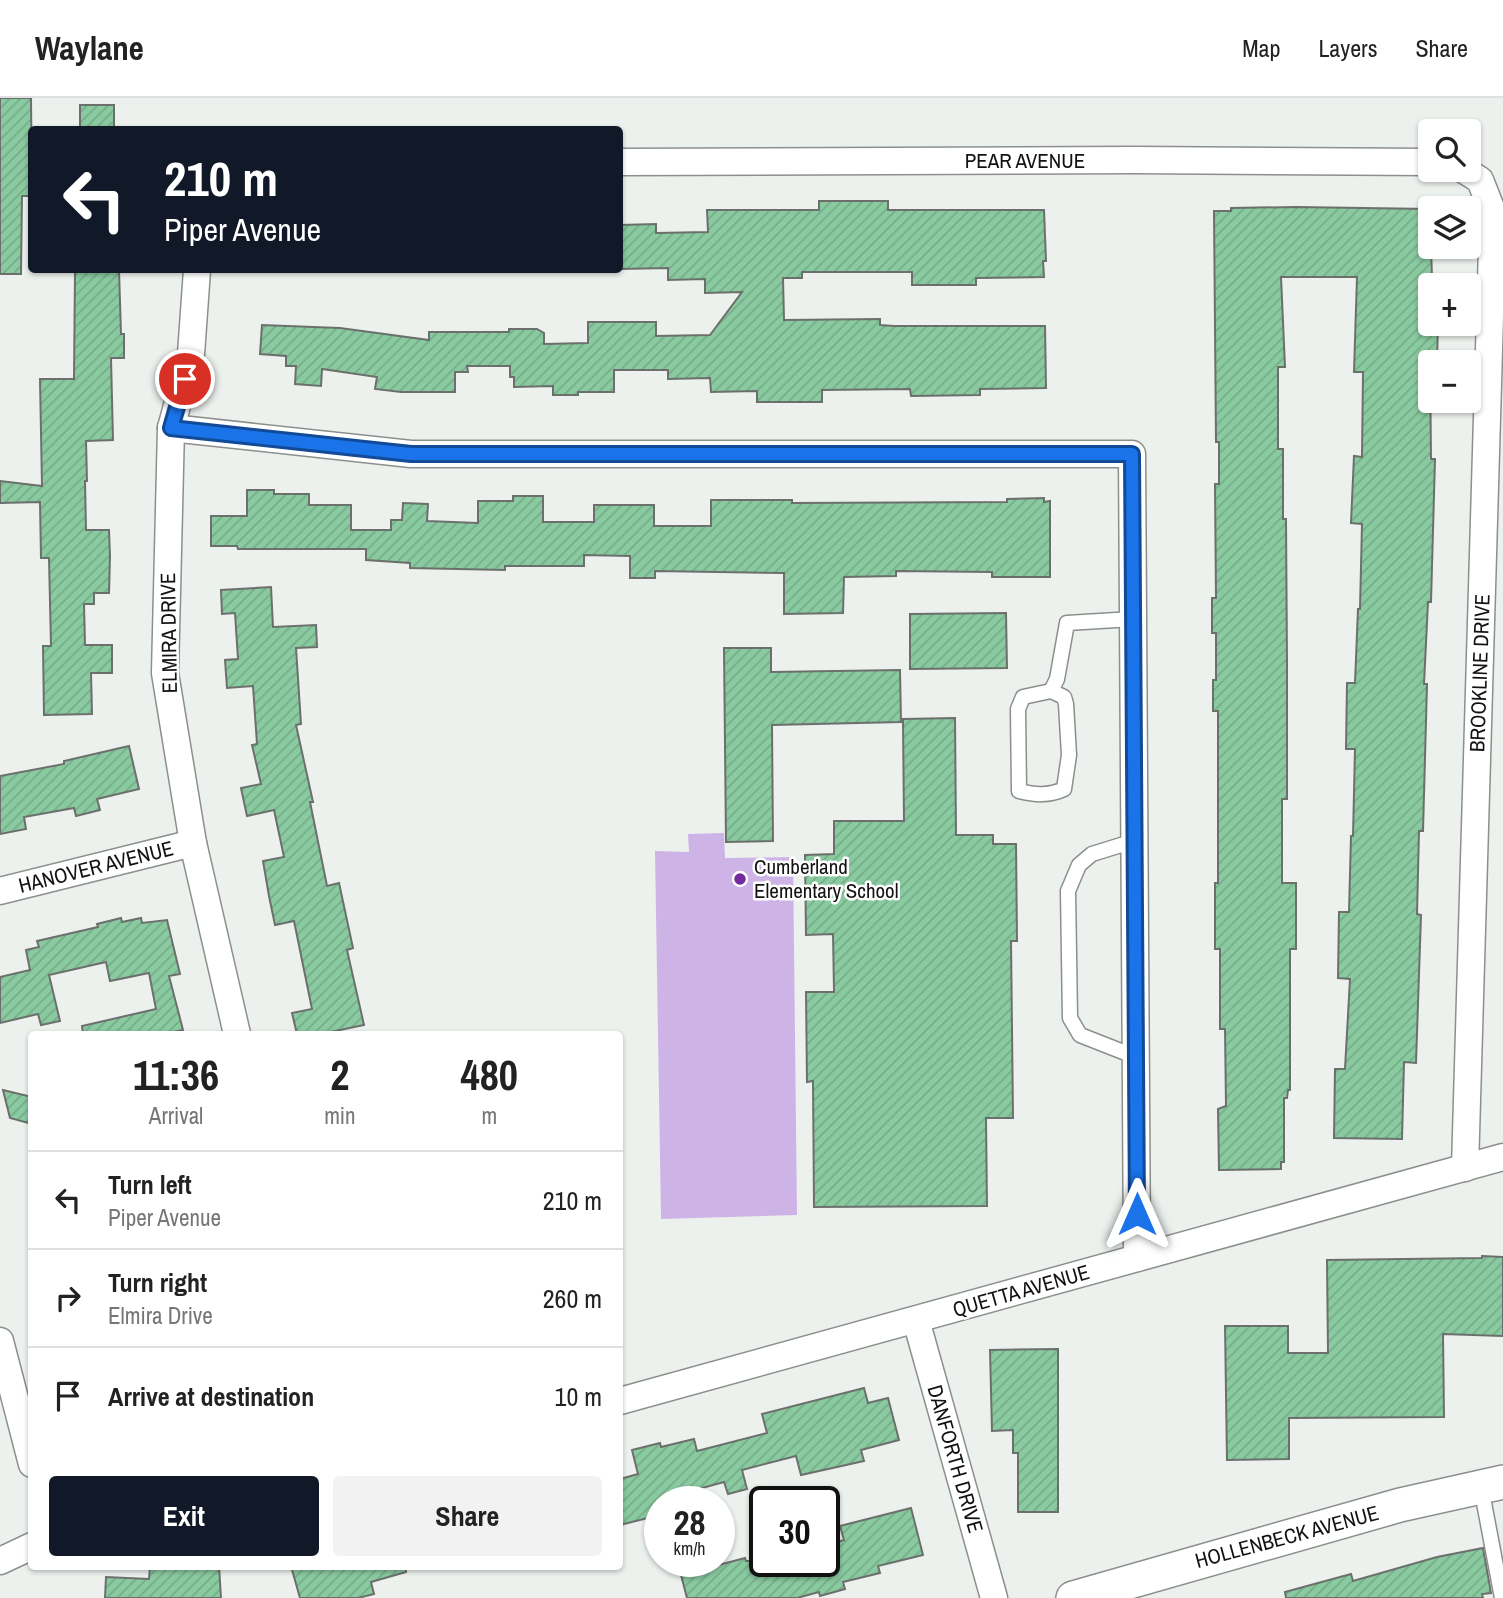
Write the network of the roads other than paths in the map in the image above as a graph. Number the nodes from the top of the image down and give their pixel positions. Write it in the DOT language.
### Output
graph roads {
  1 [pos="623,162"];
  2 [pos="1418,162"];
  3 [pos="1476,182"];
  4 [pos="197,273"];
  5 [pos="171,428"];
  6 [pos="1133,619"];
  7 [pos="1051,691"];
  8 [pos="1134,841"];
  9 [pos="193,843"];
  10 [pos="0,891"];
  11 [pos="236,1031"];
  12 [pos="1136,1056"];
  13 [pos="1503,1157"];
  14 [pos="1465,1168"];
  15 [pos="1137,1258"];
  16 [pos="916,1320"];
  17 [pos="0,1340"];
  18 [pos="623,1400"];
  19 [pos="28,1448"];
  20 [pos="1492,1485"];
  21 [pos="28,1548"];
  22 [pos="0,1561"];
  23 [pos="994,1598"];
  24 [pos="1073,1598"];
  25 [pos="1502,1598"];
  1 -- 2 [label="street, PEAR AVENUE"];
  3 -- 14 [label="street, BROOKLINE DRIVE"];
  4 -- 5 [label="street, ELMIRA DRIVE"];
  5 -- 6 [label="street"];
  5 -- 9 [label="street, ELMIRA DRIVE"];
  6 -- 7 [label="lane"];
  6 -- 8 [label="street"];
  7 -- 7 [label="lane"];
  8 -- 12 [label="street"];
  8 -- 12 [label="lane"];
  9 -- 10 [label="street, HANOVER AVENUE"];
  9 -- 11 [label="street, ELMIRA DRIVE"];
  12 -- 15 [label="street"];
  13 -- 14 [label="street, QUETTA AVENUE"];
  14 -- 15 [label="street, QUETTA AVENUE"];
  15 -- 16 [label="street, QUETTA AVENUE"];
  16 -- 18 [label="street, QUETTA AVENUE"];
  16 -- 23 [label="street, DANFORTH DRIVE"];
  17 -- 19 [label="street"];
  20 -- 24 [label="street, HOLLENBECK AVENUE"];
  20 -- 25 [label="lane"];
  21 -- 22 [label="street"];
}
